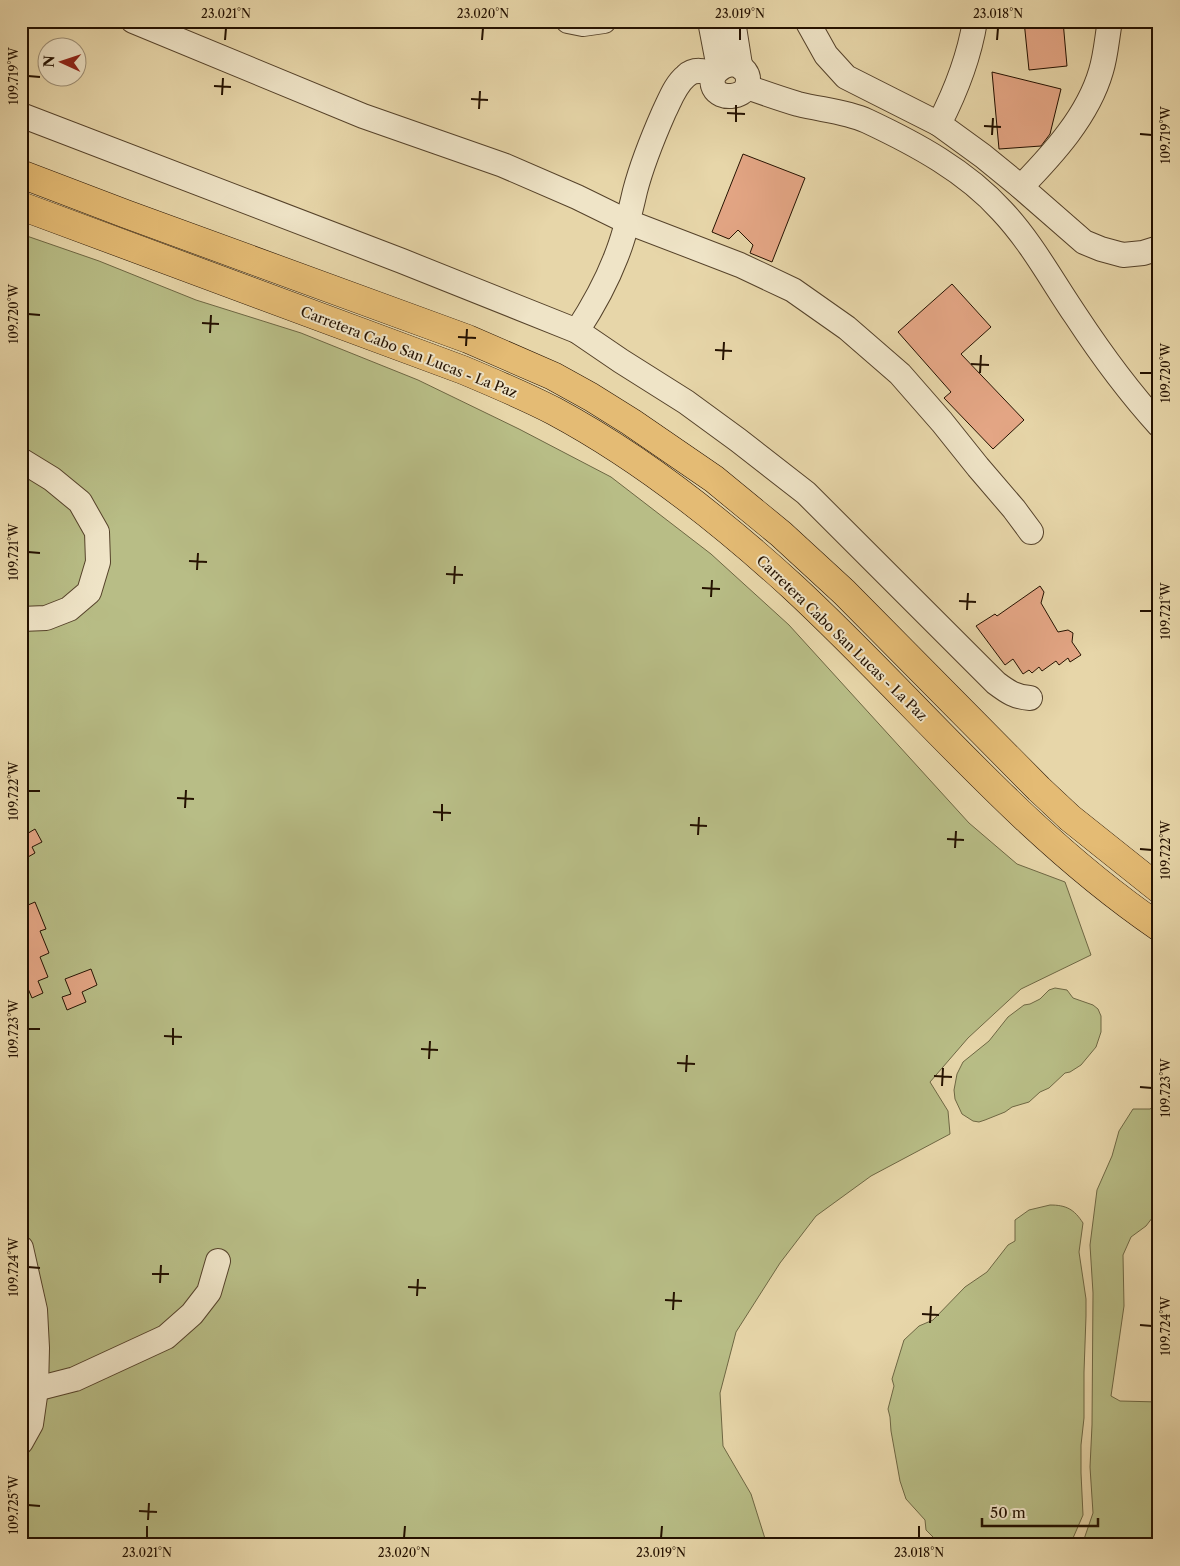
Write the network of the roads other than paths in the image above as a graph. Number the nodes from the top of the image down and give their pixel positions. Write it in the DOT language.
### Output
graph roads {
  1 [pos="134,21"];
  2 [pos="568,21"];
  3 [pos="604,21"];
  4 [pos="710,21"];
  5 [pos="733,21"];
  6 [pos="807,21"];
  7 [pos="975,21"];
  8 [pos="1110,21"];
  9 [pos="727,77"];
  10 [pos="21,115"];
  11 [pos="939,124"];
  12 [pos="21,175"];
  13 [pos="1021,187"];
  14 [pos="21,206"];
  15 [pos="21,212"];
  16 [pos="628,222"];
  17 [pos="64,223"];
  18 [pos="1159,248"];
  19 [pos="577,331"];
  20 [pos="1159,425"];
  21 [pos="21,460"];
  22 [pos="1031,532"];
  23 [pos="21,619"];
  24 [pos="1030,698"];
  25 [pos="1089,876"];
  26 [pos="1159,889"];
  27 [pos="1159,927"];
  28 [pos="1159,946"];
  29 [pos="21,1248"];
  30 [pos="218,1260"];
  31 [pos="36,1389"];
  32 [pos="23,1437"];
  1 -- 16 [label="street"];
  2 -- 3 [label="street"];
  4 -- 9 [label="street"];
  5 -- 9 [label="street"];
  6 -- 11 [label="street"];
  7 -- 11 [label="street"];
  8 -- 13 [label="street"];
  9 -- 16 [label="street"];
  9 -- 20 [label="street"];
  10 -- 19 [label="street"];
  11 -- 13 [label="street"];
  12 -- 26 [label="highway"];
  13 -- 18 [label="street"];
  14 -- 17 [label="highway, Carretera Cabo San Lucas - La Paz"];
  15 -- 17 [label="street"];
  16 -- 19 [label="street"];
  16 -- 22 [label="street"];
  17 -- 25 [label="highway, Carretera Cabo San Lucas - La Paz"];
  19 -- 24 [label="street"];
  21 -- 23 [label="street"];
  25 -- 27 [label="highway, Carretera Cabo San Lucas - La Paz"];
  25 -- 28 [label="highway"];
  29 -- 31 [label="street"];
  30 -- 31 [label="street"];
  31 -- 32 [label="street"];
}
